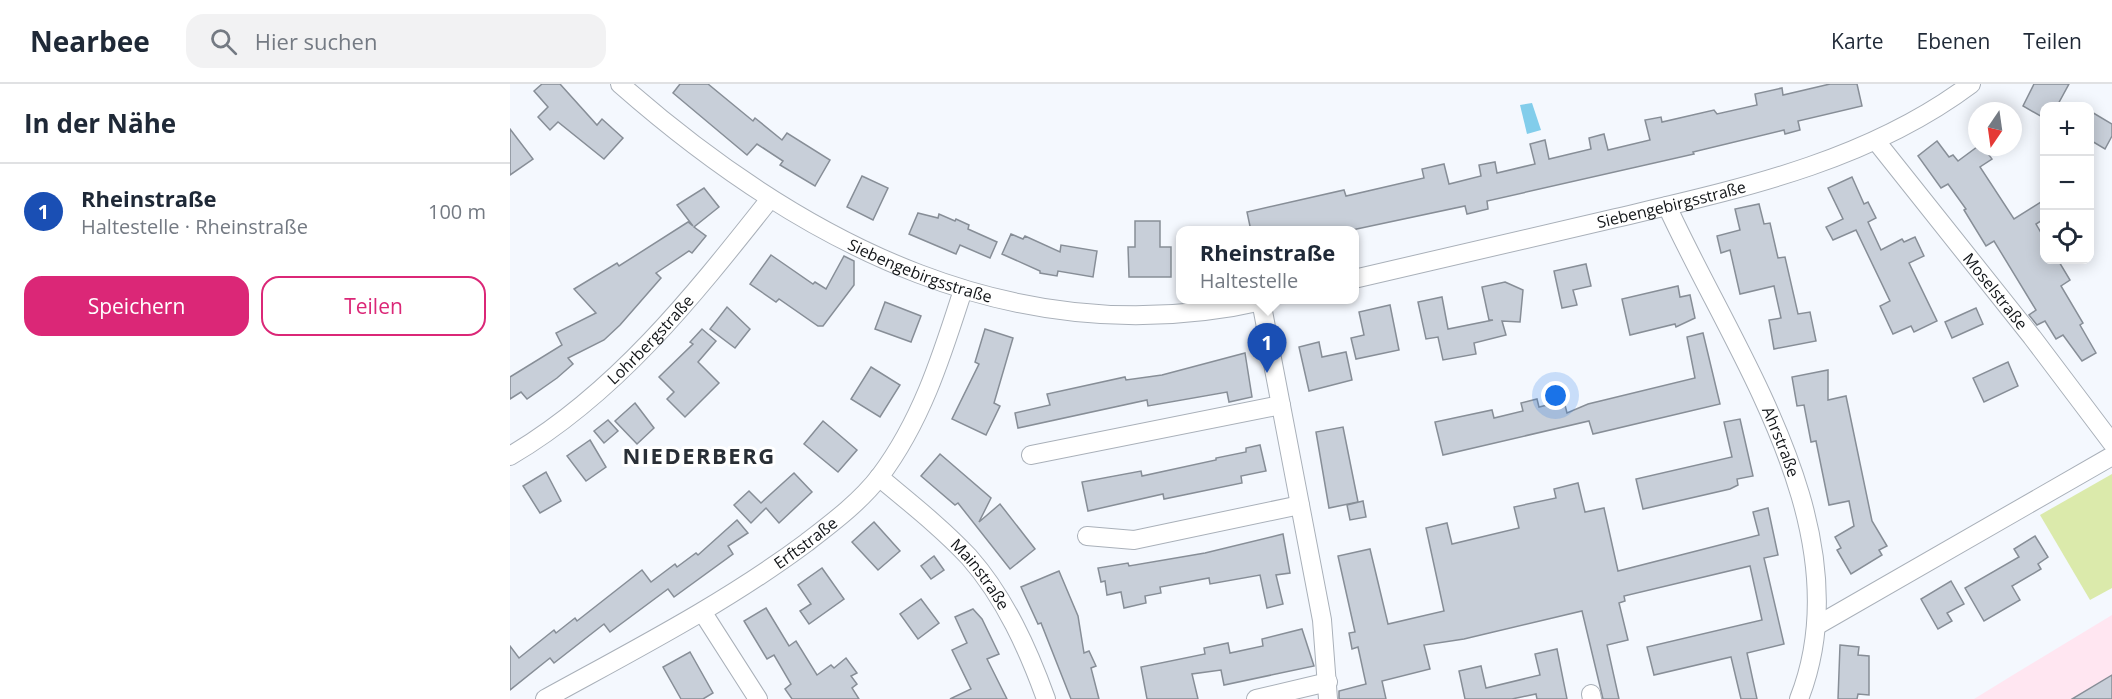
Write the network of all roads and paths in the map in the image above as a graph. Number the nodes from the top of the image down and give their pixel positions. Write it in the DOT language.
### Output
graph roads {
  1 [pos="620,84"];
  2 [pos="1971,84"];
  3 [pos="1876,141"];
  4 [pos="770,199"];
  5 [pos="1667,206"];
  6 [pos="1359,278"];
  7 [pos="963,290"];
  8 [pos="1242,304"];
  9 [pos="1265,304"];
  10 [pos="1281,405"];
  11 [pos="2112,443"];
  12 [pos="1031,455"];
  13 [pos="510,456"];
  14 [pos="2112,456"];
  15 [pos="879,477"];
  16 [pos="1300,505"];
  17 [pos="1087,536"];
  18 [pos="703,613"];
  19 [pos="1816,626"];
  20 [pos="1328,691"];
  21 [pos="544,699"];
  22 [pos="758,699"];
  23 [pos="1046,699"];
  24 [pos="1256,699"];
  25 [pos="1798,699"];
  1 -- 4 [label="street, Siebengebirgsstraße"];
  2 -- 3 [label="street, Siebengebirgsstraße"];
  3 -- 5 [label="street, Siebengebirgsstraße"];
  3 -- 11 [label="street, Moselstraße"];
  4 -- 7 [label="street, Siebengebirgsstraße"];
  4 -- 13 [label="street, Lohrbergstraße"];
  5 -- 6 [label="street, Siebengebirgsstraße"];
  5 -- 19 [label="street, Ahrstraße"];
  7 -- 8 [label="street, Siebengebirgsstraße"];
  7 -- 15 [label="street, Erftstraße"];
  9 -- 10 [label="street"];
  10 -- 12 [label="street"];
  10 -- 16 [label="street"];
  14 -- 19 [label="street"];
  15 -- 18 [label="street, Erftstraße"];
  15 -- 23 [label="street, Mainstraße"];
  16 -- 17 [label="street"];
  16 -- 20 [label="street"];
  18 -- 21 [label="street, Erftstraße"];
  18 -- 22 [label="street"];
  19 -- 25 [label="street, Ahrstraße"];
  20 -- 24 [label="street"];
}
